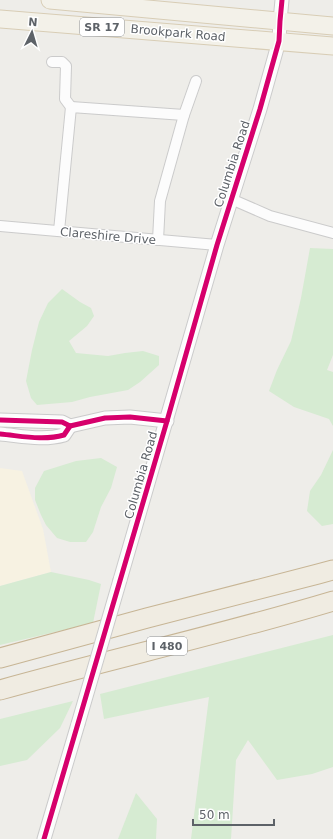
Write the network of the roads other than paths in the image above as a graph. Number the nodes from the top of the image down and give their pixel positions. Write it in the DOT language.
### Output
graph roads {
  1 [pos="50,0"];
  2 [pos="282,0"];
  3 [pos="0,19"];
  4 [pos="280,21"];
  5 [pos="333,26"];
  6 [pos="279,41"];
  7 [pos="333,46"];
  8 [pos="52,62"];
  9 [pos="196,81"];
  10 [pos="71,107"];
  11 [pos="184,115"];
  12 [pos="231,199"];
  13 [pos="0,226"];
  14 [pos="59,232"];
  15 [pos="333,233"];
  16 [pos="158,240"];
  17 [pos="217,245"];
  18 [pos="0,420"];
  19 [pos="167,421"];
  20 [pos="70,426"];
  21 [pos="0,434"];
  22 [pos="333,570"];
  23 [pos="333,601"];
  24 [pos="0,658"];
  25 [pos="0,690"];
  26 [pos="44,839"];
  1 -- 4 [label="main road, Brookpark Road / SR 17"];
  2 -- 4 [label="street, Columbia Road"];
  3 -- 6 [label="main road, Brookpark Road / SR 17"];
  4 -- 5 [label="main road, Brookpark Road / SR 17"];
  4 -- 6 [label="street, Columbia Road"];
  6 -- 7 [label="main road, Brookpark Road / SR 17"];
  6 -- 12 [label="street, Columbia Road"];
  8 -- 10 [label="street"];
  9 -- 11 [label="street"];
  10 -- 11 [label="street"];
  10 -- 14 [label="street"];
  11 -- 16 [label="street"];
  12 -- 15 [label="street"];
  12 -- 17 [label="street, Columbia Road"];
  13 -- 14 [label="street, Clareshire Drive"];
  14 -- 16 [label="street, Clareshire Drive"];
  16 -- 17 [label="street, Clareshire Drive"];
  17 -- 19 [label="street, Columbia Road"];
  18 -- 20 [label="street"];
  19 -- 20 [label="street"];
  19 -- 26 [label="street, Columbia Road, bridge"];
  20 -- 21 [label="street"];
  22 -- 24 [label="highway"];
  23 -- 25 [label="highway, I 480"];
}
